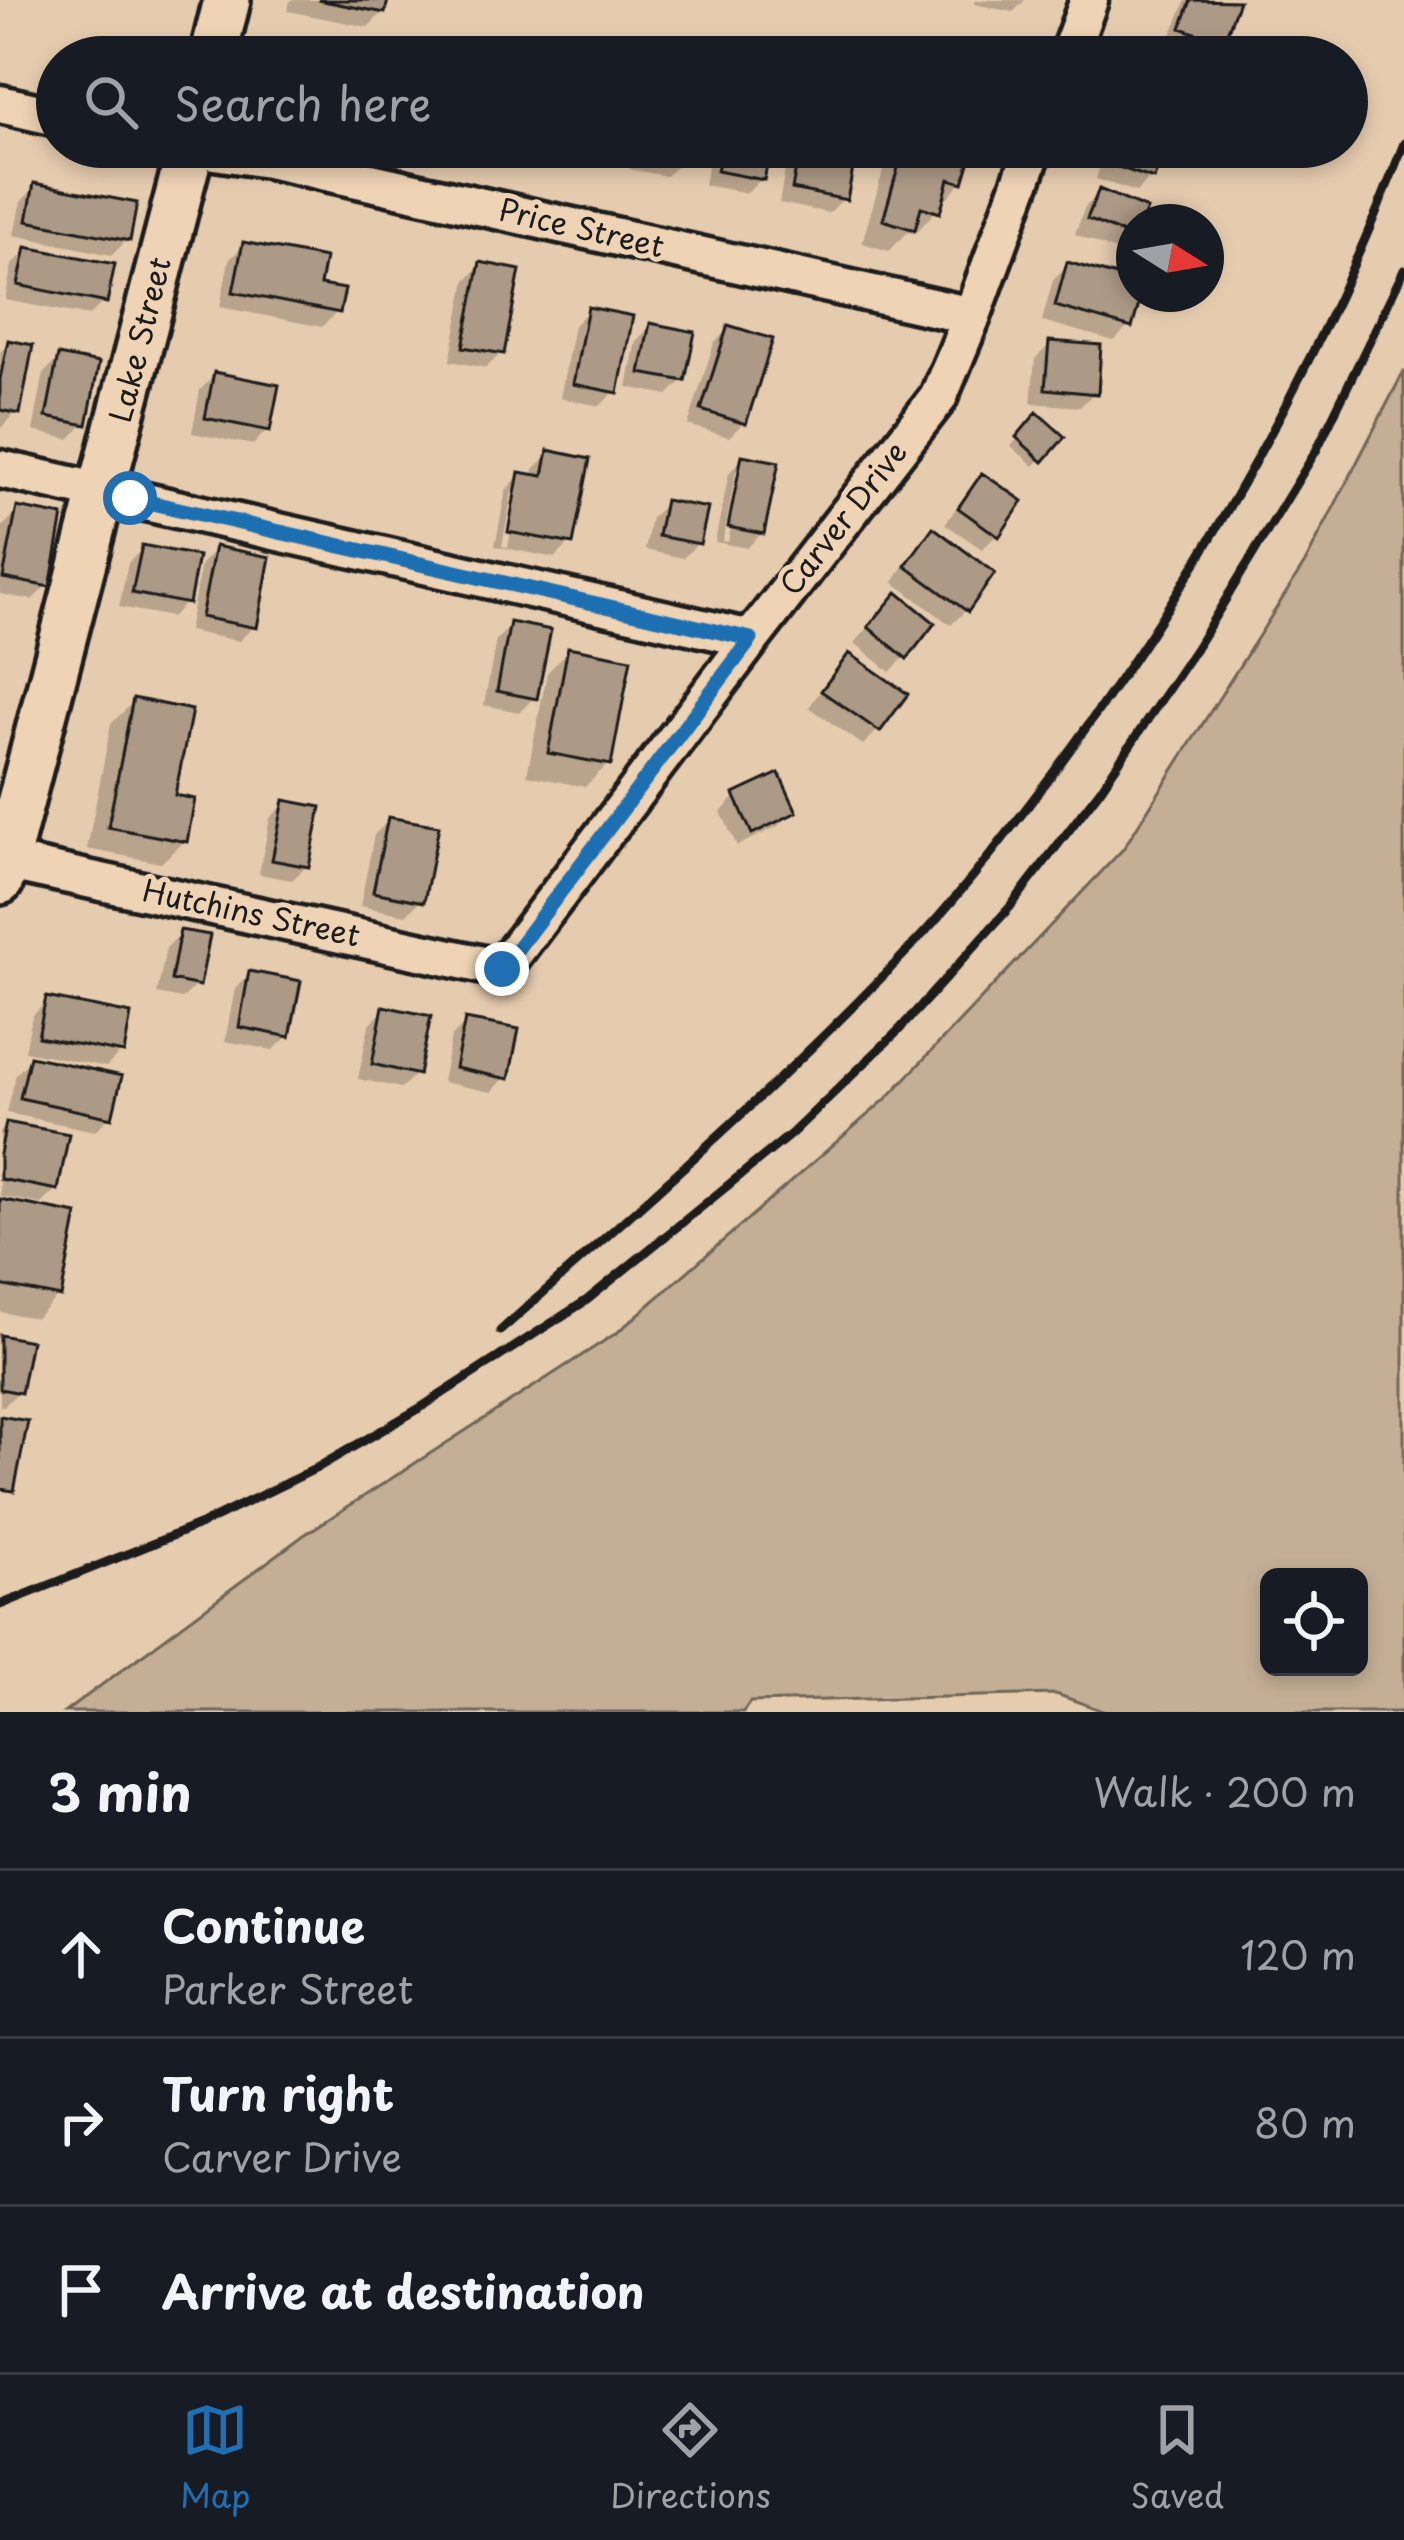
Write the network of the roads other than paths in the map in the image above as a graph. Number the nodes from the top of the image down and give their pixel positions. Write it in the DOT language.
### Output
graph roads {
  1 [pos="227,0"];
  2 [pos="1088,0"];
  3 [pos="218,36"];
  4 [pos="1075,36"];
  5 [pos="0,104"];
  6 [pos="36,112"];
  7 [pos="185,168"];
  8 [pos="304,168"];
  9 [pos="1026,168"];
  10 [pos="972,316"];
  11 [pos="0,469"];
  12 [pos="102,491"];
  13 [pos="751,639"];
  14 [pos="2,868"];
  15 [pos="502,969"];
  1 -- 3 [label="street"];
  2 -- 4 [label="street"];
  5 -- 6 [label="street"];
  7 -- 12 [label="street, Lake Street"];
  8 -- 10 [label="street, Price Street"];
  9 -- 10 [label="street, Carver Drive"];
  10 -- 13 [label="street, Carver Drive"];
  11 -- 12 [label="street"];
  12 -- 13 [label="street"];
  12 -- 14 [label="street, Lake Street"];
  13 -- 15 [label="street, Carver Drive"];
  14 -- 15 [label="street, Hutchins Street"];
}
